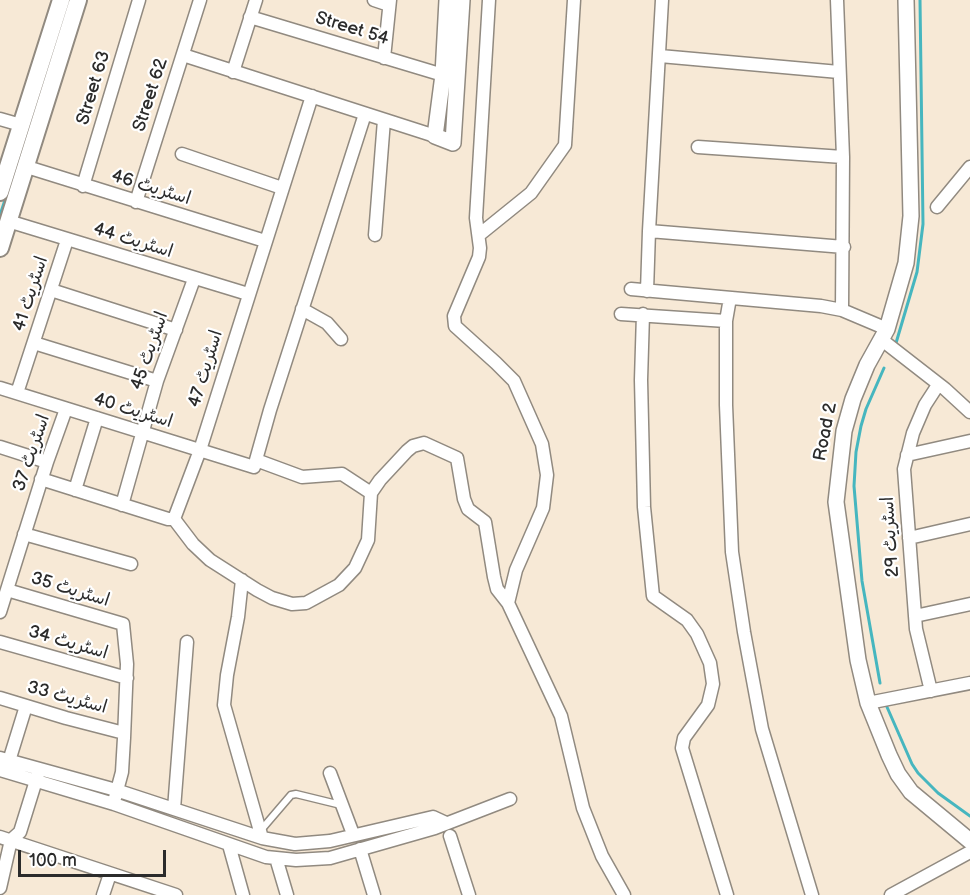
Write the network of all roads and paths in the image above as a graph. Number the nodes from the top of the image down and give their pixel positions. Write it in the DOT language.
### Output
graph roads {
  1 [pos="61,0"];
  2 [pos="78,0"];
  3 [pos="140,0"];
  4 [pos="200,0"];
  5 [pos="256,0"];
  6 [pos="374,0"];
  7 [pos="447,0"];
  8 [pos="462,0"];
  9 [pos="489,0"];
  10 [pos="574,0"];
  11 [pos="662,0"];
  12 [pos="837,0"];
  13 [pos="906,0"];
  14 [pos="389,2"];
  15 [pos="250,17"];
  16 [pos="183,55"];
  17 [pos="660,56"];
  18 [pos="384,58"];
  19 [pos="233,72"];
  20 [pos="839,72"];
  21 [pos="443,75"];
  22 [pos="312,96"];
  23 [pos="365,114"];
  24 [pos="0,119"];
  25 [pos="384,120"];
  26 [pos="21,125"];
  27 [pos="435,136"];
  28 [pos="698,147"];
  29 [pos="182,154"];
  30 [pos="843,157"];
  31 [pos="27,167"];
  32 [pos="970,167"];
  33 [pos="83,186"];
  34 [pos="1,187"];
  35 [pos="282,188"];
  36 [pos="136,202"];
  37 [pos="937,207"];
  38 [pos="8,221"];
  39 [pos="649,231"];
  40 [pos="375,235"];
  41 [pos="479,235"];
  42 [pos="67,240"];
  43 [pos="265,241"];
  44 [pos="844,247"];
  45 [pos="0,248"];
  46 [pos="194,279"];
  47 [pos="631,289"];
  48 [pos="51,290"];
  49 [pos="647,291"];
  50 [pos="248,294"];
  51 [pos="730,298"];
  52 [pos="302,309"];
  53 [pos="842,310"];
  54 [pos="621,314"];
  55 [pos="644,314"];
  56 [pos="726,321"];
  57 [pos="176,330"];
  58 [pos="884,334"];
  59 [pos="341,339"];
  60 [pos="34,343"];
  61 [pos="157,381"];
  62 [pos="938,385"];
  63 [pos="0,388"];
  64 [pos="17,393"];
  65 [pos="66,409"];
  66 [pos="970,412"];
  67 [pos="97,418"];
  68 [pos="142,433"];
  69 [pos="970,441"];
  70 [pos="0,447"];
  71 [pos="200,450"];
  72 [pos="907,455"];
  73 [pos="47,462"];
  74 [pos="255,464"];
  75 [pos="41,479"];
  76 [pos="75,490"];
  77 [pos="371,493"];
  78 [pos="122,505"];
  79 [pos="174,519"];
  80 [pos="970,524"];
  81 [pos="24,534"];
  82 [pos="909,538"];
  83 [pos="131,564"];
  84 [pos="242,580"];
  85 [pos="7,590"];
  86 [pos="508,603"];
  87 [pos="970,604"];
  88 [pos="0,612"];
  89 [pos="915,616"];
  90 [pos="0,642"];
  91 [pos="187,642"];
  92 [pos="126,678"];
  93 [pos="970,683"];
  94 [pos="931,691"];
  95 [pos="0,698"];
  96 [pos="868,703"];
  97 [pos="26,706"];
  98 [pos="124,732"];
  99 [pos="5,759"];
  100 [pos="0,770"];
  101 [pos="330,773"];
  102 [pos="37,775"];
  103 [pos="116,790"];
  104 [pos="510,799"];
  105 [pos="114,804"];
  106 [pos="342,805"];
  107 [pos="174,809"];
  108 [pos="446,823"];
  109 [pos="353,834"];
  110 [pos="261,835"];
  111 [pos="450,836"];
  112 [pos="5,839"];
  113 [pos="970,841"];
  114 [pos="229,845"];
  115 [pos="360,849"];
  116 [pos="970,852"];
  117 [pos="276,858"];
  118 [pos="110,874"];
  119 [pos="0,888"];
  120 [pos="103,895"];
  121 [pos="176,895"];
  122 [pos="243,895"];
  123 [pos="287,895"];
  124 [pos="374,895"];
  125 [pos="469,895"];
  126 [pos="624,895"];
  127 [pos="727,895"];
  128 [pos="812,895"];
  129 [pos="891,895"];
  1 -- 26 [label="main road"];
  2 -- 31 [label="main road"];
  3 -- 33 [label="street, Street 63"];
  4 -- 16 [label="street, Street 62"];
  5 -- 15 [label="street"];
  6 -- 14 [label="street"];
  7 -- 21 [label="street"];
  8 -- 27 [label="street"];
  9 -- 41 [label="street"];
  10 -- 41 [label="street"];
  11 -- 17 [label="street"];
  12 -- 20 [label="street"];
  13 -- 58 [label="street, Road 2"];
  14 -- 18 [label="street"];
  15 -- 18 [label="street, Street 54"];
  15 -- 19 [label="street"];
  16 -- 19 [label="street"];
  16 -- 36 [label="street, Street 62"];
  17 -- 20 [label="street"];
  17 -- 39 [label="street"];
  18 -- 21 [label="street, Street 54"];
  19 -- 22 [label="street"];
  20 -- 30 [label="street"];
  21 -- 27 [label="street"];
  22 -- 23 [label="street"];
  22 -- 35 [label="street, اسٹریٹ 47"];
  23 -- 25 [label="street"];
  23 -- 52 [label="street"];
  24 -- 26 [label="street"];
  25 -- 27 [label="street"];
  25 -- 40 [label="street"];
  26 -- 34 [label="main road"];
  28 -- 30 [label="street"];
  29 -- 35 [label="street"];
  30 -- 44 [label="street"];
  31 -- 33 [label="street, اسٹریٹ 46"];
  31 -- 38 [label="main road"];
  32 -- 37 [label="street"];
  33 -- 36 [label="street, اسٹریٹ 46"];
  35 -- 43 [label="street, اسٹریٹ 47"];
  36 -- 43 [label="street, اسٹریٹ 46"];
  38 -- 42 [label="street, اسٹریٹ 44"];
  38 -- 45 [label="main road"];
  39 -- 44 [label="street"];
  39 -- 49 [label="street"];
  41 -- 86 [label="street"];
  42 -- 46 [label="street, اسٹریٹ 44"];
  42 -- 48 [label="street, اسٹریٹ 41"];
  43 -- 50 [label="street, اسٹریٹ 47"];
  44 -- 53 [label="street"];
  46 -- 50 [label="street, اسٹریٹ 44"];
  46 -- 57 [label="street, اسٹریٹ 45"];
  47 -- 49 [label="street"];
  48 -- 57 [label="street"];
  48 -- 60 [label="street, اسٹریٹ 41"];
  49 -- 51 [label="street"];
  50 -- 71 [label="street, اسٹریٹ 47"];
  51 -- 53 [label="street"];
  51 -- 56 [label="street"];
  52 -- 59 [label="street"];
  52 -- 74 [label="street"];
  53 -- 58 [label="street"];
  54 -- 55 [label="street"];
  55 -- 56 [label="street"];
  55 -- 127 [label="street"];
  56 -- 128 [label="street"];
  57 -- 61 [label="street, اسٹریٹ 45"];
  58 -- 62 [label="street"];
  58 -- 96 [label="street, Road 2"];
  60 -- 61 [label="street"];
  60 -- 64 [label="street, اسٹریٹ 41"];
  61 -- 68 [label="street, اسٹریٹ 45"];
  62 -- 66 [label="street"];
  62 -- 72 [label="street, اسٹریٹ 29"];
  63 -- 64 [label="street, اسٹریٹ 40"];
  64 -- 65 [label="street, اسٹریٹ 40"];
  65 -- 67 [label="street, اسٹریٹ 40"];
  65 -- 73 [label="street, اسٹریٹ 37"];
  67 -- 68 [label="street, اسٹریٹ 40"];
  67 -- 76 [label="street"];
  68 -- 71 [label="street, اسٹریٹ 40"];
  68 -- 78 [label="street, اسٹریٹ 45"];
  69 -- 72 [label="street"];
  70 -- 73 [label="street"];
  71 -- 74 [label="street, اسٹریٹ 40"];
  71 -- 79 [label="street, اسٹریٹ 47"];
  72 -- 82 [label="street, اسٹریٹ 29"];
  73 -- 75 [label="street, اسٹریٹ 37"];
  74 -- 77 [label="street, اسٹریٹ 40"];
  75 -- 76 [label="street"];
  75 -- 81 [label="street, اسٹریٹ 37"];
  76 -- 78 [label="street"];
  77 -- 84 [label="street"];
  77 -- 86 [label="street"];
  78 -- 79 [label="street"];
  79 -- 84 [label="street"];
  80 -- 82 [label="street"];
  81 -- 83 [label="street"];
  81 -- 85 [label="street, اسٹریٹ 37"];
  82 -- 89 [label="street, اسٹریٹ 29"];
  84 -- 110 [label="street"];
  85 -- 88 [label="street, اسٹریٹ 37"];
  85 -- 92 [label="street, اسٹریٹ 35"];
  86 -- 126 [label="street"];
  87 -- 89 [label="street"];
  89 -- 94 [label="street, اسٹریٹ 29"];
  90 -- 92 [label="street, اسٹریٹ 34"];
  91 -- 107 [label="street"];
  92 -- 98 [label="street"];
  93 -- 94 [label="street"];
  94 -- 96 [label="street"];
  95 -- 97 [label="street, اسٹریٹ 33"];
  96 -- 113 [label="street, Road 2"];
  97 -- 98 [label="street, اسٹریٹ 33"];
  97 -- 99 [label="street"];
  98 -- 103 [label="street"];
  99 -- 102 [label="street"];
  100 -- 102 [label="street"];
  101 -- 106 [label="street"];
  102 -- 103 [label="street"];
  102 -- 105 [label="street"];
  102 -- 112 [label="street"];
  103 -- 105 [label="street"];
  103 -- 107 [label="street"];
  104 -- 108 [label="street"];
  105 -- 114 [label="street"];
  106 -- 109 [label="street"];
  106 -- 110 [label="lane"];
  107 -- 110 [label="street"];
  108 -- 109 [label="street"];
  108 -- 115 [label="street"];
  109 -- 110 [label="street"];
  111 -- 125 [label="street"];
  112 -- 118 [label="street"];
  112 -- 119 [label="street"];
  114 -- 117 [label="street"];
  114 -- 122 [label="street"];
  115 -- 117 [label="street"];
  115 -- 124 [label="street"];
  116 -- 129 [label="street"];
  117 -- 123 [label="street"];
  118 -- 120 [label="street"];
  118 -- 121 [label="street"];
}
